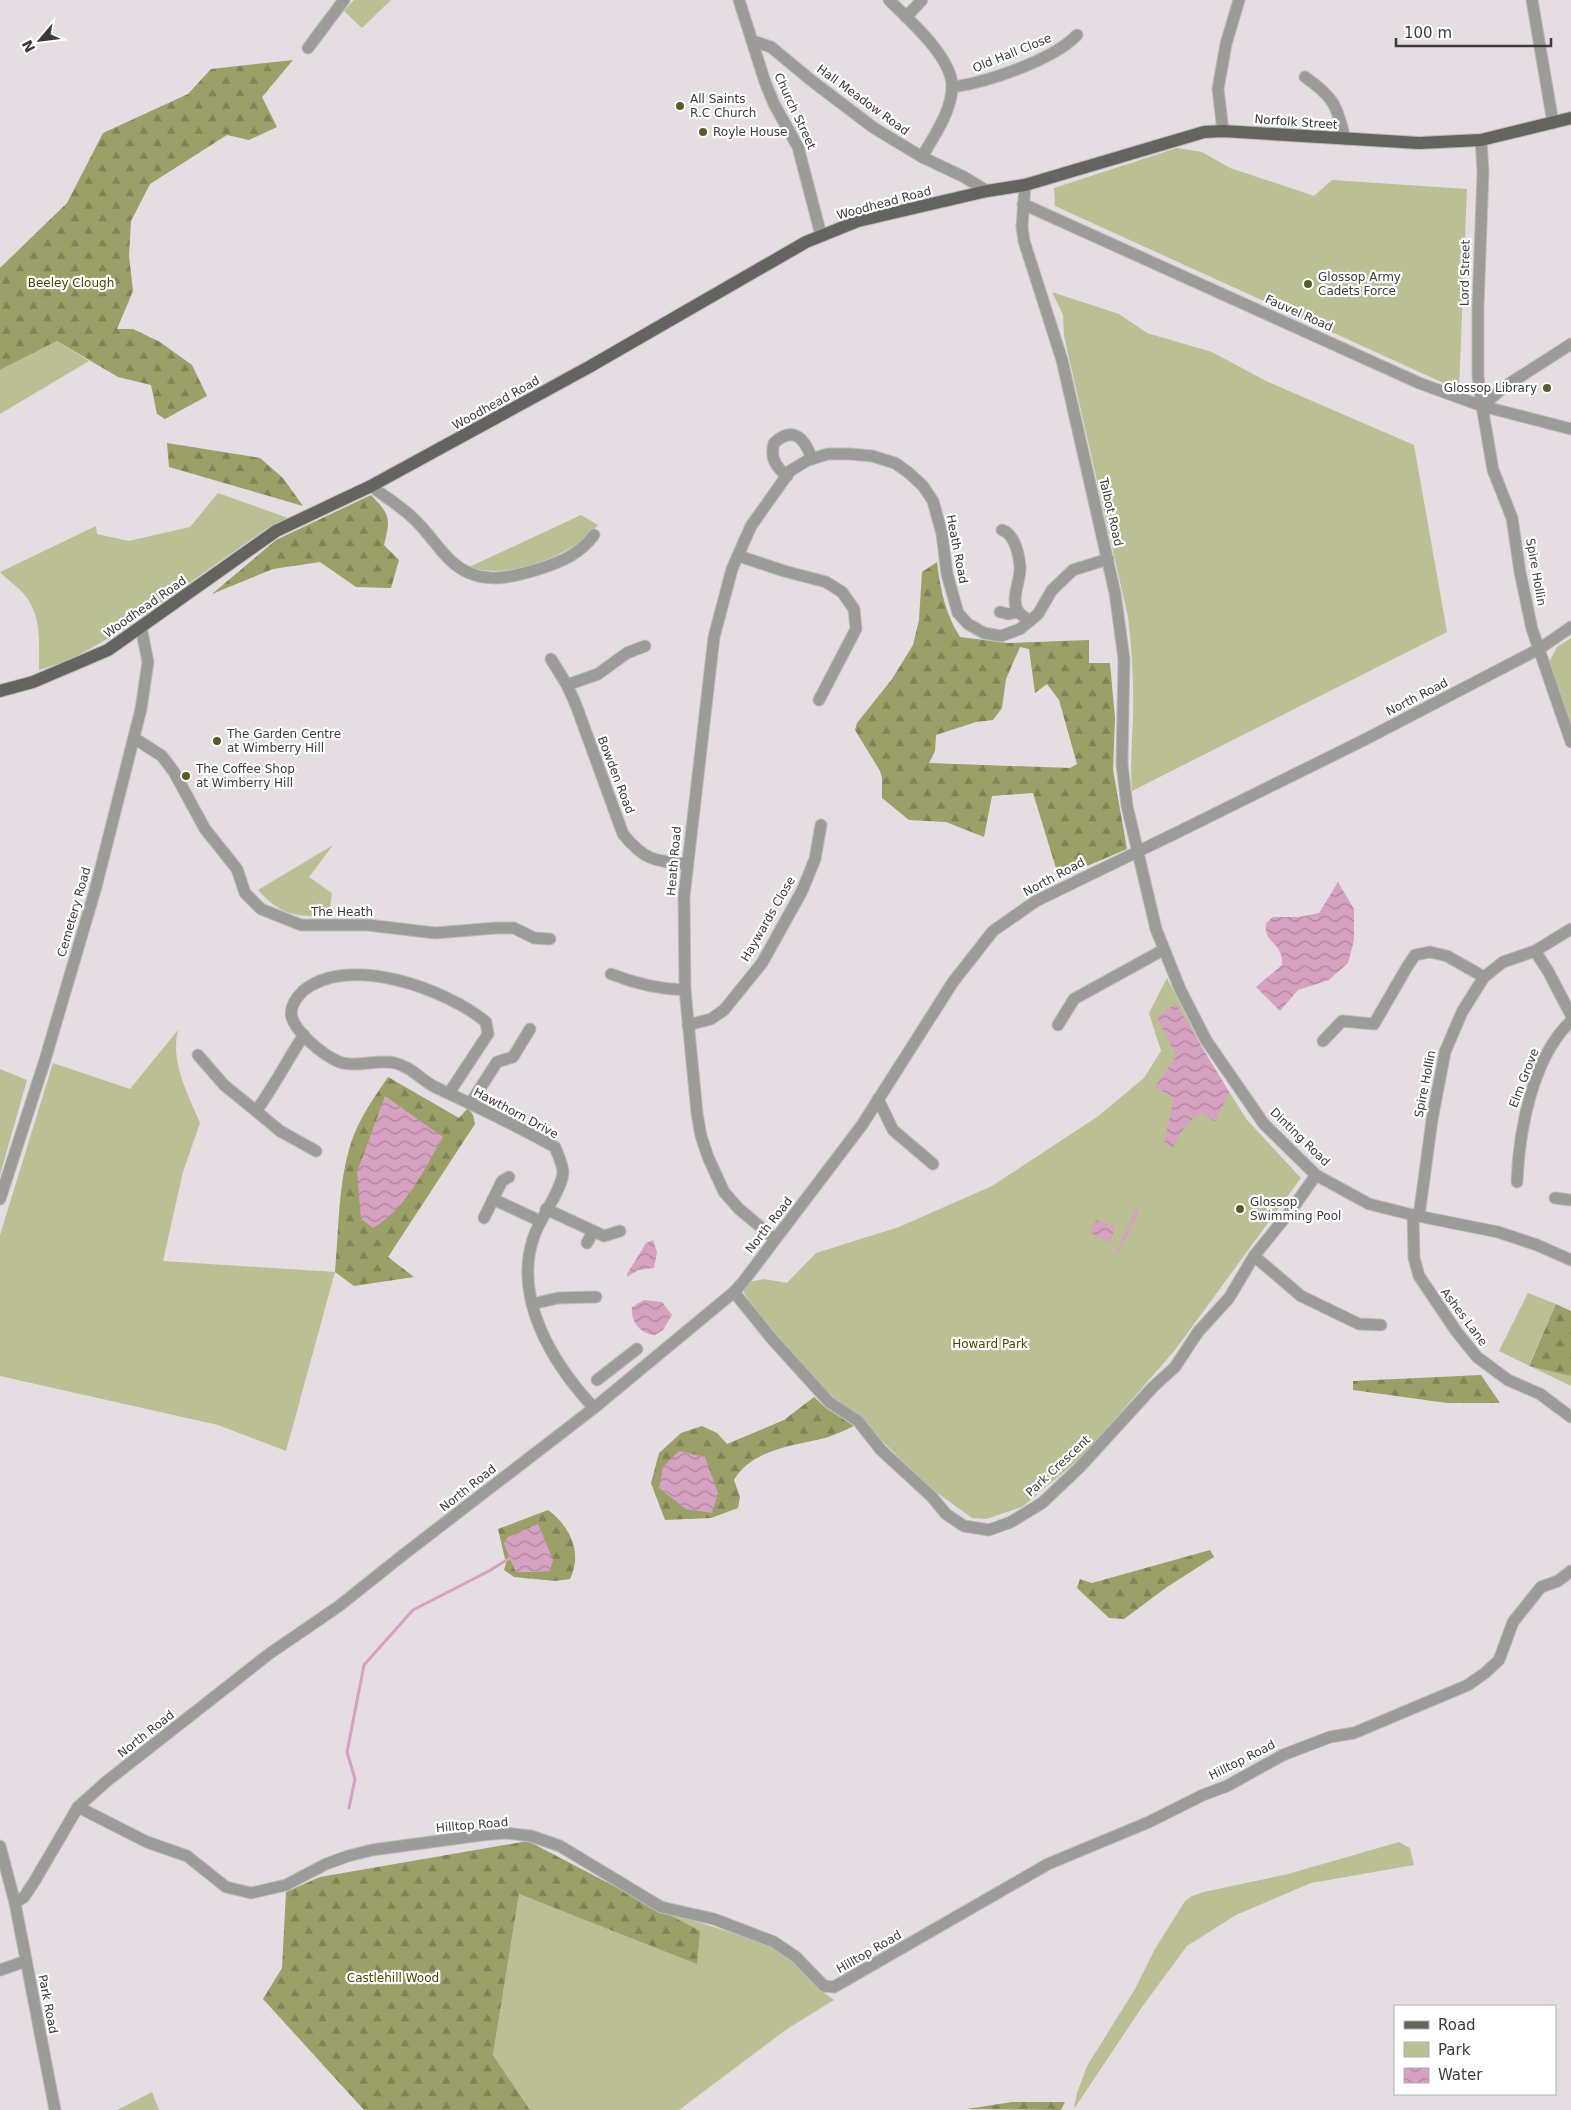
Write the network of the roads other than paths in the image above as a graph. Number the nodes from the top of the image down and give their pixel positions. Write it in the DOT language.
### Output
graph roads {
  1 [pos="344,0"];
  2 [pos="739,0"];
  3 [pos="889,0"];
  4 [pos="922,0"];
  5 [pos="1239,0"];
  6 [pos="1532,0"];
  7 [pos="906,17"];
  8 [pos="1078,34"];
  9 [pos="754,41"];
  10 [pos="308,48"];
  11 [pos="1305,77"];
  12 [pos="952,87"];
  13 [pos="1571,118"];
  14 [pos="1553,122"];
  15 [pos="1223,131"];
  16 [pos="1345,139"];
  17 [pos="1481,140"];
  18 [pos="922,157"];
  19 [pos="1025,185"];
  20 [pos="987,191"];
  21 [pos="1023,204"];
  22 [pos="821,235"];
  23 [pos="1571,344"];
  24 [pos="1482,406"];
  25 [pos="1571,429"];
  26 [pos="812,459"];
  27 [pos="787,476"];
  28 [pos="371,486"];
  29 [pos="1002,530"];
  30 [pos="594,535"];
  31 [pos="740,556"];
  32 [pos="1108,558"];
  33 [pos="1000,612"];
  34 [pos="1018,612"];
  35 [pos="1030,621"];
  36 [pos="142,627"];
  37 [pos="1571,627"];
  38 [pos="645,646"];
  39 [pos="1539,649"];
  40 [pos="551,659"];
  41 [pos="567,685"];
  42 [pos="0,691"];
  43 [pos="819,700"];
  44 [pos="134,738"];
  45 [pos="1571,742"];
  46 [pos="821,825"];
  47 [pos="1138,852"];
  48 [pos="687,864"];
  49 [pos="1571,929"];
  50 [pos="550,940"];
  51 [pos="1163,950"];
  52 [pos="1534,951"];
  53 [pos="611,974"];
  54 [pos="1484,977"];
  55 [pos="685,990"];
  56 [pos="1571,1015"];
  57 [pos="1571,1022"];
  58 [pos="688,1024"];
  59 [pos="1058,1025"];
  60 [pos="530,1029"];
  61 [pos="304,1035"];
  62 [pos="1323,1041"];
  63 [pos="198,1055"];
  64 [pos="449,1092"];
  65 [pos="878,1099"];
  66 [pos="470,1104"];
  67 [pos="256,1111"];
  68 [pos="316,1151"];
  69 [pos="933,1164"];
  70 [pos="1316,1175"];
  71 [pos="509,1177"];
  72 [pos="1517,1182"];
  73 [pos="1555,1198"];
  74 [pos="0,1199"];
  75 [pos="494,1199"];
  76 [pos="1571,1200"];
  77 [pos="546,1208"];
  78 [pos="1416,1216"];
  79 [pos="484,1218"];
  80 [pos="540,1221"];
  81 [pos="593,1231"];
  82 [pos="620,1231"];
  83 [pos="775,1239"];
  84 [pos="587,1243"];
  85 [pos="1254,1256"];
  86 [pos="1571,1260"];
  87 [pos="734,1292"];
  88 [pos="596,1297"];
  89 [pos="532,1304"];
  90 [pos="1381,1325"];
  91 [pos="637,1350"];
  92 [pos="622,1361"];
  93 [pos="634,1376"];
  94 [pos="597,1380"];
  95 [pos="594,1408"];
  96 [pos="1571,1417"];
  97 [pos="1571,1571"];
  98 [pos="78,1806"];
  99 [pos="0,1846"];
  100 [pos="15,1903"];
  101 [pos="26,1961"];
  102 [pos="0,1970"];
  103 [pos="55,2110"];
  1 -- 10 [label="street"];
  2 -- 9 [label="street, Church Street"];
  3 -- 7 [label="street"];
  4 -- 7 [label="street"];
  5 -- 15 [label="street"];
  6 -- 14 [label="street"];
  7 -- 12 [label="street"];
  8 -- 12 [label="street, Old Hall Close"];
  9 -- 18 [label="street, Hall Meadow Road"];
  9 -- 22 [label="street, Church Street"];
  11 -- 16 [label="street"];
  12 -- 18 [label="street"];
  13 -- 14 [label="main road, Norfolk Street"];
  14 -- 17 [label="main road, Norfolk Street"];
  15 -- 16 [label="main road, Norfolk Street"];
  15 -- 19 [label="main road, Norfolk Street"];
  16 -- 17 [label="main road, Norfolk Street"];
  17 -- 24 [label="street, Lord Street"];
  18 -- 20 [label="street, Hall Meadow Road"];
  19 -- 20 [label="main road, Woodhead Road"];
  19 -- 21 [label="street, Talbot Road"];
  20 -- 22 [label="main road, Woodhead Road"];
  21 -- 24 [label="street, Fauvel Road"];
  21 -- 32 [label="street, Talbot Road"];
  22 -- 28 [label="main road, Woodhead Road"];
  23 -- 24 [label="street"];
  24 -- 25 [label="street, Fauvel Road"];
  24 -- 39 [label="street, Spire Hollin"];
  26 -- 27 [label="street, Heath Road"];
  26 -- 27 [label="street"];
  26 -- 35 [label="street, Heath Road"];
  27 -- 31 [label="street, Heath Road"];
  28 -- 30 [label="street"];
  28 -- 36 [label="main road, Woodhead Road"];
  29 -- 34 [label="street"];
  31 -- 43 [label="street"];
  31 -- 48 [label="street, Heath Road"];
  32 -- 35 [label="street, Heath Road"];
  32 -- 47 [label="street, Talbot Road"];
  33 -- 34 [label="street"];
  34 -- 35 [label="street"];
  36 -- 42 [label="main road, Woodhead Road"];
  36 -- 44 [label="street, Cemetery Road"];
  37 -- 39 [label="street, North Road"];
  38 -- 41 [label="street"];
  39 -- 45 [label="street, Spire Hollin"];
  39 -- 47 [label="street, North Road"];
  40 -- 41 [label="street, Bowden Road"];
  41 -- 48 [label="street, Bowden Road"];
  44 -- 50 [label="street, The Heath"];
  44 -- 74 [label="street, Cemetery Road"];
  46 -- 58 [label="street, Haywards Close"];
  47 -- 51 [label="street, Dinting Road"];
  47 -- 65 [label="street, North Road"];
  48 -- 55 [label="street, Heath Road"];
  49 -- 52 [label="street, Spire Hollin"];
  51 -- 59 [label="street"];
  51 -- 70 [label="street, Dinting Road"];
  52 -- 54 [label="street, Spire Hollin"];
  52 -- 56 [label="street"];
  53 -- 55 [label="street"];
  54 -- 62 [label="street"];
  54 -- 78 [label="street, Spire Hollin"];
  55 -- 58 [label="street, Heath Road"];
  57 -- 72 [label="street, Elm Grove"];
  58 -- 83 [label="street, Heath Road"];
  60 -- 66 [label="street"];
  61 -- 64 [label="street, Hawthorn Drive"];
  61 -- 64 [label="street, Hawthorn Drive"];
  61 -- 67 [label="street"];
  63 -- 67 [label="street"];
  64 -- 66 [label="street, Hawthorn Drive"];
  65 -- 69 [label="street"];
  65 -- 83 [label="street, North Road"];
  66 -- 77 [label="street, Hawthorn Drive"];
  67 -- 68 [label="street"];
  70 -- 78 [label="street, Dinting Road"];
  70 -- 85 [label="street, Park Crescent"];
  71 -- 75 [label="street"];
  73 -- 76 [label="street"];
  75 -- 79 [label="street"];
  75 -- 80 [label="street"];
  77 -- 80 [label="street, Hawthorn Drive"];
  77 -- 81 [label="street"];
  78 -- 86 [label="street, Dinting Road"];
  78 -- 96 [label="street, Ashes Lane"];
  80 -- 89 [label="street, Hawthorn Drive"];
  81 -- 82 [label="street"];
  81 -- 84 [label="street"];
  83 -- 87 [label="street, North Road"];
  85 -- 87 [label="street, Park Crescent"];
  85 -- 90 [label="street"];
  87 -- 93 [label="street, North Road"];
  88 -- 89 [label="street"];
  89 -- 95 [label="street, Hawthorn Drive"];
  91 -- 92 [label="street"];
  92 -- 93 [label="street"];
  92 -- 94 [label="street"];
  93 -- 95 [label="street, North Road"];
  95 -- 98 [label="street, North Road"];
  97 -- 98 [label="street, Hilltop Road"];
  98 -- 100 [label="street, North Road"];
  99 -- 100 [label="street"];
  100 -- 101 [label="street, Park Road"];
  101 -- 102 [label="street"];
  101 -- 103 [label="street, Park Road"];
}
